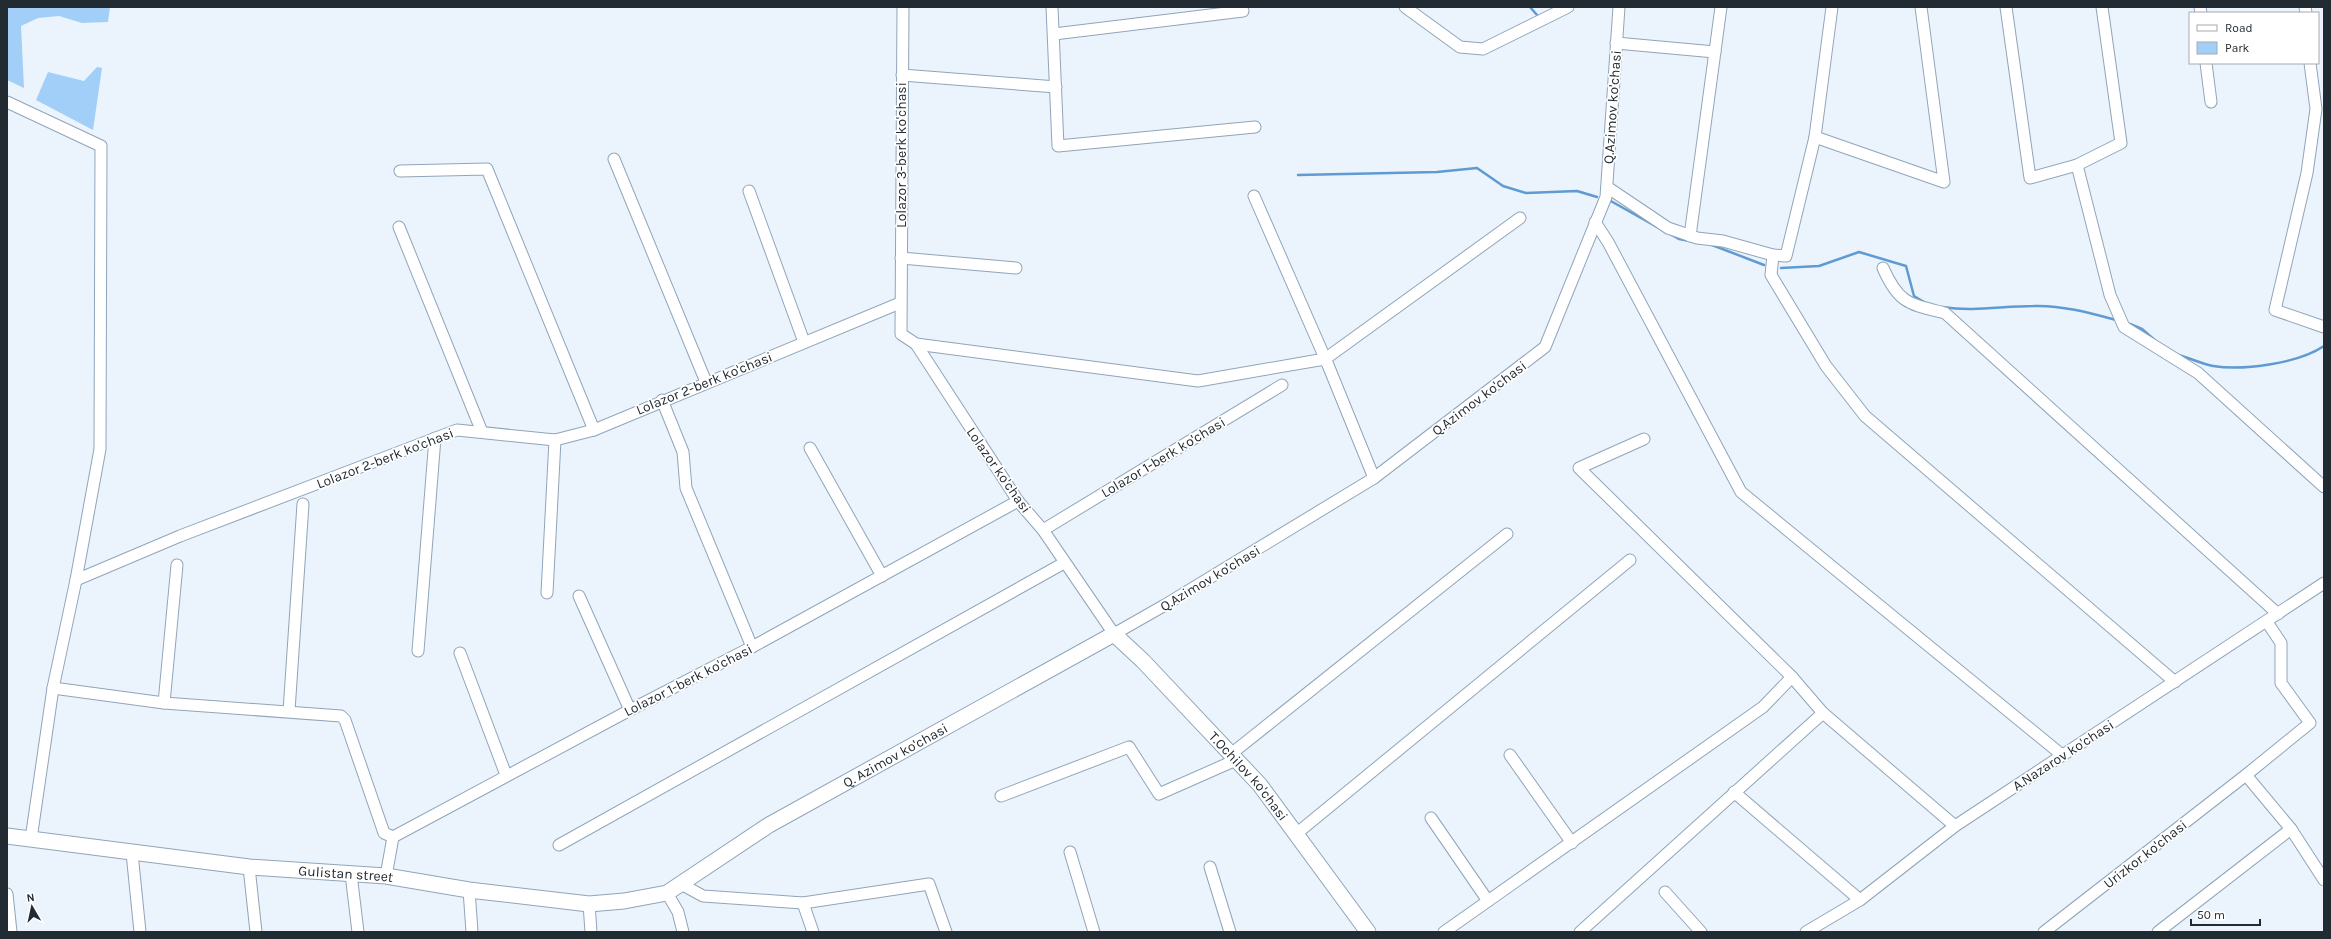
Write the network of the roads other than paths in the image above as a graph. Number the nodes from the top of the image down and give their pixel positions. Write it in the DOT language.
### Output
graph roads {
  1 [pos="903,7"];
  2 [pos="1052,7"];
  3 [pos="1405,7"];
  4 [pos="1568,7"];
  5 [pos="1619,7"];
  6 [pos="1721,7"];
  7 [pos="1832,7"];
  8 [pos="1921,7"];
  9 [pos="2006,7"];
  10 [pos="2102,7"];
  11 [pos="1243,11"];
  12 [pos="1054,34"];
  13 [pos="1616,43"];
  14 [pos="1715,52"];
  15 [pos="2206,64"];
  16 [pos="2310,64"];
  17 [pos="902,75"];
  18 [pos="1056,87"];
  19 [pos="7,102"];
  20 [pos="2211,102"];
  21 [pos="1255,127"];
  22 [pos="1815,137"];
  23 [pos="614,159"];
  24 [pos="2077,165"];
  25 [pos="400,171"];
  26 [pos="1607,187"];
  27 [pos="749,191"];
  28 [pos="1254,196"];
  29 [pos="1520,218"];
  30 [pos="1595,222"];
  31 [pos="399,227"];
  32 [pos="1690,236"];
  33 [pos="1773,255"];
  34 [pos="900,258"];
  35 [pos="1016,268"];
  36 [pos="1883,268"];
  37 [pos="900,303"];
  38 [pos="2324,327"];
  39 [pos="804,342"];
  40 [pos="916,344"];
  41 [pos="1325,359"];
  42 [pos="706,382"];
  43 [pos="1282,385"];
  44 [pos="662,400"];
  45 [pos="594,430"];
  46 [pos="482,432"];
  47 [pos="435,438"];
  48 [pos="1644,439"];
  49 [pos="556,440"];
  50 [pos="810,448"];
  51 [pos="1374,478"];
  52 [pos="2324,487"];
  53 [pos="1018,501"];
  54 [pos="303,504"];
  55 [pos="1044,530"];
  56 [pos="1507,534"];
  57 [pos="1630,560"];
  58 [pos="1064,563"];
  59 [pos="177,564"];
  60 [pos="882,576"];
  61 [pos="76,580"];
  62 [pos="2324,583"];
  63 [pos="547,593"];
  64 [pos="579,596"];
  65 [pos="2278,614"];
  66 [pos="2267,622"];
  67 [pos="1114,634"];
  68 [pos="752,647"];
  69 [pos="418,651"];
  70 [pos="460,653"];
  71 [pos="1792,677"];
  72 [pos="2175,682"];
  73 [pos="53,688"];
  74 [pos="164,703"];
  75 [pos="630,710"];
  76 [pos="288,711"];
  77 [pos="1823,713"];
  78 [pos="1510,755"];
  79 [pos="2062,755"];
  80 [pos="1234,757"];
  81 [pos="506,775"];
  82 [pos="2246,775"];
  83 [pos="1734,792"];
  84 [pos="1001,796"];
  85 [pos="1431,818"];
  86 [pos="1955,826"];
  87 [pos="2291,829"];
  88 [pos="1296,834"];
  89 [pos="7,836"];
  90 [pos="393,837"];
  91 [pos="31,839"];
  92 [pos="1572,843"];
  93 [pos="559,844"];
  94 [pos="1070,852"];
  95 [pos="132,853"];
  96 [pos="249,867"];
  97 [pos="1210,868"];
  98 [pos="351,874"];
  99 [pos="386,876"];
  100 [pos="2324,880"];
  101 [pos="681,884"];
  102 [pos="469,890"];
  103 [pos="1665,892"];
  104 [pos="667,893"];
  105 [pos="7,894"];
  106 [pos="1860,900"];
  107 [pos="1488,901"];
  108 [pos="803,903"];
  109 [pos="589,904"];
  110 [pos="11,932"];
  111 [pos="140,932"];
  112 [pos="256,932"];
  113 [pos="358,932"];
  114 [pos="472,932"];
  115 [pos="591,932"];
  116 [pos="683,932"];
  117 [pos="813,932"];
  118 [pos="946,932"];
  119 [pos="1094,932"];
  120 [pos="1230,932"];
  121 [pos="1368,932"];
  122 [pos="1444,932"];
  123 [pos="1580,932"];
  124 [pos="1701,932"];
  125 [pos="1806,932"];
  126 [pos="2044,932"];
  127 [pos="2158,932"];
  1 -- 17 [label="street, Lolazor 3-berk ko'chasi"];
  2 -- 12 [label="street"];
  3 -- 4 [label="street"];
  5 -- 13 [label="street, Q.Azimov ko'chasi"];
  6 -- 14 [label="street"];
  7 -- 22 [label="street"];
  8 -- 22 [label="street"];
  9 -- 24 [label="street"];
  10 -- 24 [label="street"];
  11 -- 12 [label="street"];
  12 -- 18 [label="street"];
  13 -- 14 [label="street"];
  13 -- 26 [label="street, Q.Azimov ko'chasi"];
  14 -- 32 [label="street"];
  15 -- 20 [label="street"];
  16 -- 38 [label="street"];
  17 -- 18 [label="street"];
  17 -- 34 [label="street, Lolazor 3-berk ko'chasi"];
  18 -- 21 [label="street"];
  19 -- 61 [label="street"];
  22 -- 33 [label="street"];
  23 -- 42 [label="street"];
  24 -- 52 [label="street"];
  25 -- 45 [label="street"];
  26 -- 30 [label="street, Q.Azimov ko'chasi"];
  26 -- 32 [label="street"];
  27 -- 39 [label="street"];
  28 -- 41 [label="street"];
  29 -- 41 [label="street"];
  30 -- 51 [label="street, Q.Azimov ko'chasi"];
  30 -- 79 [label="street"];
  31 -- 46 [label="street"];
  32 -- 33 [label="street"];
  33 -- 72 [label="street"];
  34 -- 35 [label="street"];
  34 -- 37 [label="street, Lolazor 3-berk ko'chasi"];
  36 -- 65 [label="street"];
  37 -- 39 [label="street, Lolazor 2-berk ko'chasi"];
  37 -- 40 [label="street, Lolazor ko'chasi"];
  39 -- 42 [label="street, Lolazor 2-berk ko'chasi"];
  40 -- 41 [label="street"];
  40 -- 53 [label="street, Lolazor ko'chasi"];
  41 -- 51 [label="street"];
  42 -- 44 [label="street, Lolazor 2-berk ko'chasi"];
  43 -- 55 [label="street, Lolazor 1-berk ko'chasi"];
  44 -- 45 [label="street, Lolazor 2-berk ko'chasi"];
  44 -- 68 [label="street"];
  45 -- 49 [label="street, Lolazor 2-berk ko'chasi"];
  46 -- 47 [label="street, Lolazor 2-berk ko'chasi"];
  46 -- 49 [label="street, Lolazor 2-berk ko'chasi"];
  47 -- 61 [label="street, Lolazor 2-berk ko'chasi"];
  47 -- 69 [label="street"];
  48 -- 71 [label="street"];
  49 -- 63 [label="street"];
  50 -- 60 [label="street"];
  51 -- 67 [label="street, Q.Azimov ko'chasi"];
  53 -- 55 [label="street, Lolazor ko'chasi"];
  53 -- 60 [label="street, Lolazor 1-berk ko'chasi"];
  54 -- 76 [label="street"];
  55 -- 58 [label="street, Lolazor ko'chasi"];
  56 -- 80 [label="street"];
  57 -- 88 [label="street"];
  58 -- 67 [label="street, Lolazor ko'chasi"];
  58 -- 93 [label="street"];
  59 -- 74 [label="street"];
  60 -- 68 [label="street, Lolazor 1-berk ko'chasi"];
  61 -- 73 [label="street"];
  62 -- 65 [label="street, A.Nazarov ko'chasi"];
  64 -- 75 [label="street"];
  65 -- 66 [label="street, A.Nazarov ko'chasi"];
  66 -- 72 [label="street, A.Nazarov ko'chasi"];
  66 -- 82 [label="street, Urizkor ko'chasi"];
  67 -- 80 [label="main road, T.Ochilov ko'chasi"];
  67 -- 101 [label="main road, Q. Azimov ko'chasi"];
  68 -- 75 [label="street, Lolazor 1-berk ko'chasi"];
  70 -- 81 [label="street"];
  71 -- 77 [label="street"];
  71 -- 92 [label="street"];
  72 -- 79 [label="street, A.Nazarov ko'chasi"];
  73 -- 74 [label="street"];
  73 -- 91 [label="street"];
  74 -- 76 [label="street"];
  75 -- 81 [label="street, Lolazor 1-berk ko'chasi"];
  76 -- 90 [label="street"];
  77 -- 83 [label="street"];
  77 -- 86 [label="street"];
  78 -- 92 [label="street"];
  79 -- 86 [label="street, A.Nazarov ko'chasi"];
  80 -- 84 [label="street"];
  80 -- 88 [label="main road, T.Ochilov ko'chasi"];
  81 -- 90 [label="street, Lolazor 1-berk ko'chasi"];
  82 -- 87 [label="street"];
  82 -- 126 [label="street, Urizkor ko'chasi"];
  83 -- 106 [label="street"];
  83 -- 123 [label="street"];
  85 -- 107 [label="street"];
  86 -- 106 [label="street, A.Nazarov ko'chasi"];
  87 -- 100 [label="street"];
  87 -- 127 [label="street"];
  88 -- 121 [label="main road, T.Ochilov ko'chasi"];
  89 -- 91 [label="main road, Gulistan street"];
  90 -- 99 [label="street"];
  91 -- 95 [label="main road, Gulistan street"];
  92 -- 107 [label="street"];
  94 -- 119 [label="street"];
  95 -- 96 [label="main road, Gulistan street"];
  95 -- 111 [label="street"];
  96 -- 98 [label="main road, Gulistan street"];
  96 -- 112 [label="street"];
  97 -- 120 [label="street"];
  98 -- 99 [label="main road, Gulistan street"];
  98 -- 113 [label="street"];
  99 -- 102 [label="main road, Gulistan street"];
  101 -- 104 [label="main road, Gulistan street"];
  101 -- 108 [label="street"];
  102 -- 109 [label="main road, Gulistan street"];
  102 -- 114 [label="street"];
  103 -- 124 [label="street"];
  104 -- 109 [label="main road, Gulistan street"];
  104 -- 116 [label="street"];
  105 -- 110 [label="street"];
  106 -- 125 [label="street, A.Nazarov ko'chasi"];
  107 -- 122 [label="street"];
  108 -- 117 [label="street"];
  108 -- 118 [label="street"];
  109 -- 115 [label="street"];
}
